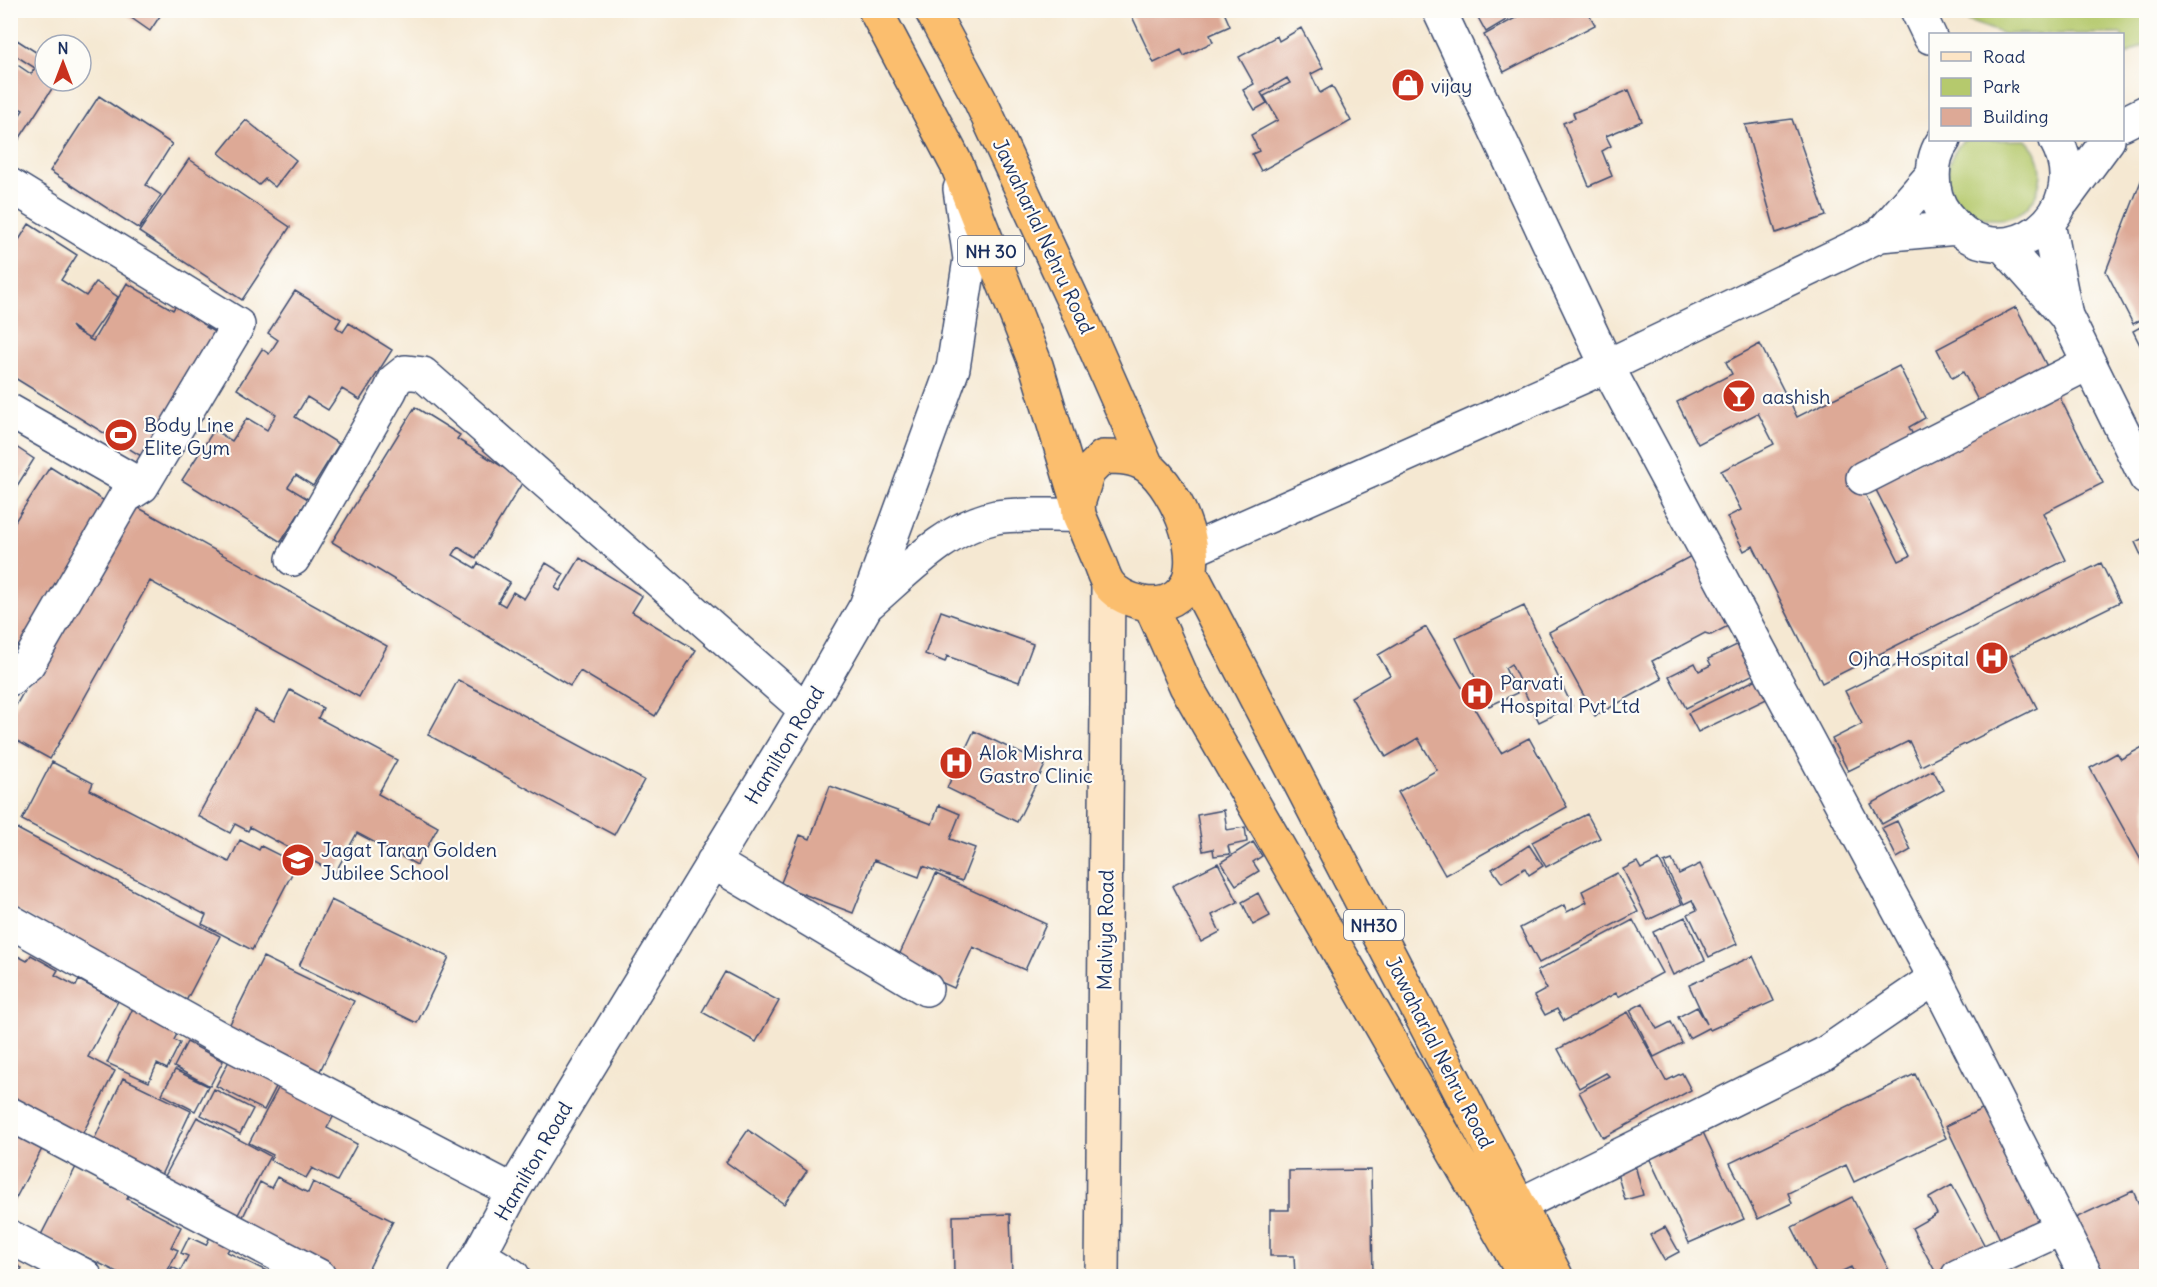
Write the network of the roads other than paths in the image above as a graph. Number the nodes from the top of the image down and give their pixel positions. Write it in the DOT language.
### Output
graph roads {
  1 [pos="875,10"];
  2 [pos="931,10"];
  3 [pos="1439,10"];
  4 [pos="1917,10"];
  5 [pos="1929,35"];
  6 [pos="2146,112"];
  7 [pos="2124,123"];
  8 [pos="1944,141"];
  9 [pos="2056,141"];
  10 [pos="2107,141"];
  11 [pos="957,165"];
  12 [pos="1932,175"];
  13 [pos="10,184"];
  14 [pos="2055,212"];
  15 [pos="1957,228"];
  16 [pos="1880,236"];
  17 [pos="2002,244"];
  18 [pos="2066,316"];
  19 [pos="2089,363"];
  20 [pos="1607,366"];
  21 [pos="10,411"];
  22 [pos="1148,466"];
  23 [pos="1863,478"];
  24 [pos="2146,478"];
  25 [pos="142,486"];
  26 [pos="1079,510"];
  27 [pos="293,559"];
  28 [pos="1191,561"];
  29 [pos="1108,584"];
  30 [pos="1150,604"];
  31 [pos="866,606"];
  32 [pos="16,666"];
  33 [pos="806,710"];
  34 [pos="713,862"];
  35 [pos="10,921"];
  36 [pos="1935,978"];
  37 [pos="926,989"];
  38 [pos="10,1114"];
  39 [pos="513,1191"];
  40 [pos="1519,1205"];
  41 [pos="2062,1228"];
  42 [pos="10,1237"];
  43 [pos="472,1266"];
  44 [pos="85,1276"];
  45 [pos="319,1276"];
  46 [pos="513,1276"];
  47 [pos="1102,1276"];
  48 [pos="1525,1276"];
  49 [pos="1556,1276"];
  50 [pos="1958,1276"];
  51 [pos="2086,1276"];
  1 -- 11 [label="highway, NH 30"];
  2 -- 22 [label="highway, Jawaharlal Nehru Road / NH 30"];
  3 -- 20 [label="street"];
  4 -- 5 [label="street"];
  6 -- 7 [label="street"];
  8 -- 12 [label="street"];
  9 -- 14 [label="street"];
  10 -- 14 [label="street"];
  11 -- 26 [label="highway, NH 30"];
  11 -- 31 [label="street, Hamilton Road"];
  12 -- 15 [label="street"];
  12 -- 16 [label="street"];
  13 -- 25 [label="street"];
  14 -- 17 [label="street"];
  14 -- 18 [label="street"];
  15 -- 16 [label="street"];
  15 -- 17 [label="street"];
  16 -- 20 [label="street"];
  17 -- 18 [label="street"];
  18 -- 19 [label="street"];
  19 -- 23 [label="street"];
  19 -- 24 [label="street"];
  20 -- 28 [label="street"];
  20 -- 36 [label="street"];
  21 -- 25 [label="street"];
  22 -- 26 [label="highway"];
  22 -- 28 [label="highway, Jawaharlal Nehru Road / NH 30"];
  25 -- 32 [label="street"];
  26 -- 29 [label="highway, NH 30"];
  26 -- 31 [label="street"];
  27 -- 33 [label="street"];
  28 -- 30 [label="highway"];
  28 -- 40 [label="highway, Jawaharlal Nehru Road / NH30"];
  29 -- 30 [label="highway"];
  29 -- 47 [label="street, Malviya Road"];
  30 -- 48 [label="highway, Jawaharlal Nehru Road / NH30"];
  31 -- 33 [label="street, Hamilton Road"];
  33 -- 34 [label="street, Hamilton Road"];
  34 -- 37 [label="street"];
  34 -- 39 [label="street, Hamilton Road"];
  35 -- 39 [label="street"];
  36 -- 40 [label="street"];
  36 -- 41 [label="street"];
  38 -- 45 [label="street"];
  39 -- 43 [label="street, Hamilton Road"];
  40 -- 49 [label="highway, Jawaharlal Nehru Road / NH30"];
  41 -- 50 [label="street"];
  41 -- 51 [label="street"];
  42 -- 44 [label="street"];
  43 -- 46 [label="street"];
}
